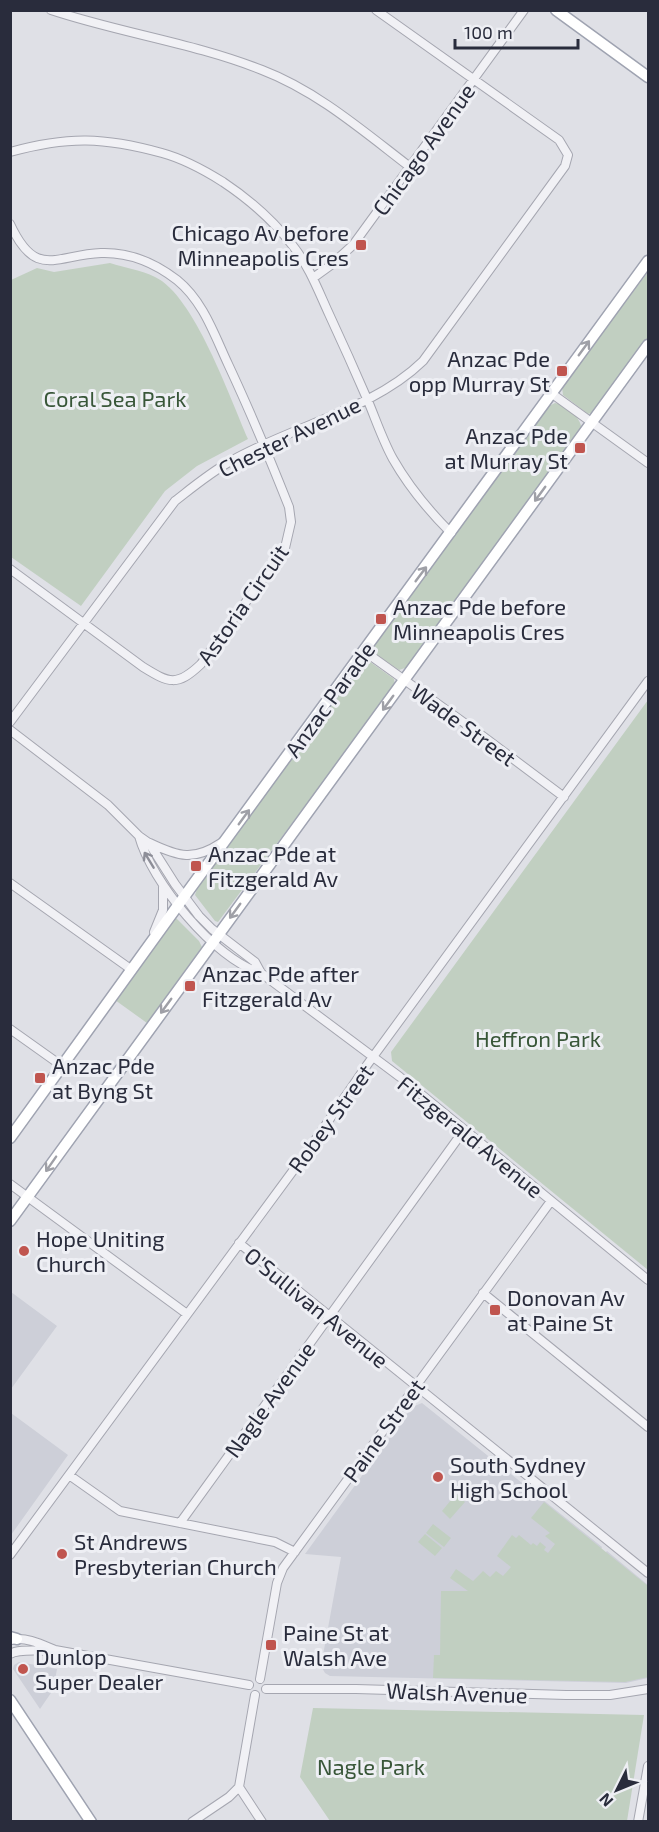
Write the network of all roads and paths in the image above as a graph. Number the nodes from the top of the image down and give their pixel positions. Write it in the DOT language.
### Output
graph roads {
  1 [pos="51,10"];
  2 [pos="376,10"];
  3 [pos="524,10"];
  4 [pos="556,10"];
  5 [pos="648,74"];
  6 [pos="473,80"];
  7 [pos="10,152"];
  8 [pos="410,167"];
  9 [pos="10,224"];
  10 [pos="648,261"];
  11 [pos="313,278"];
  12 [pos="648,345"];
  13 [pos="551,393"];
  14 [pos="367,399"];
  15 [pos="592,423"];
  16 [pos="263,445"];
  17 [pos="648,463"];
  18 [pos="451,533"];
  19 [pos="10,568"];
  20 [pos="84,623"];
  21 [pos="364,651"];
  22 [pos="405,680"];
  23 [pos="648,681"];
  24 [pos="10,722"];
  25 [pos="10,730"];
  26 [pos="564,797"];
  27 [pos="139,836"];
  28 [pos="229,838"];
  29 [pos="149,843"];
  30 [pos="162,882"];
  31 [pos="10,883"];
  32 [pos="181,902"];
  33 [pos="215,938"];
  34 [pos="135,966"];
  35 [pos="10,1029"];
  36 [pos="374,1057"];
  37 [pos="62,1066"];
  38 [pos="464,1130"];
  39 [pos="10,1138"];
  40 [pos="10,1184"];
  41 [pos="28,1198"];
  42 [pos="551,1202"];
  43 [pos="10,1221"];
  44 [pos="239,1243"];
  45 [pos="648,1280"];
  46 [pos="483,1293"];
  47 [pos="187,1314"];
  48 [pos="328,1316"];
  49 [pos="416,1387"];
  50 [pos="648,1427"];
  51 [pos="69,1475"];
  52 [pos="180,1523"];
  53 [pos="295,1552"];
  54 [pos="10,1555"];
  55 [pos="648,1573"];
  56 [pos="13,1639"];
  57 [pos="55,1650"];
  58 [pos="10,1654"];
  59 [pos="260,1679"];
  60 [pos="249,1685"];
  61 [pos="266,1689"];
  62 [pos="648,1689"];
  63 [pos="255,1695"];
  64 [pos="10,1700"];
  65 [pos="648,1766"];
  66 [pos="239,1787"];
  67 [pos="639,1820"];
  68 [pos="648,1820"];
  69 [pos="91,1821"];
  70 [pos="192,1821"];
  71 [pos="262,1821"];
  1 -- 8 [label="street"];
  2 -- 6 [label="street"];
  3 -- 6 [label="street, Chicago Avenue"];
  4 -- 5 [label="main road"];
  6 -- 8 [label="street, Chicago Avenue"];
  6 -- 14 [label="street, Chester Avenue"];
  7 -- 11 [label="street"];
  8 -- 11 [label="street, Chicago Avenue"];
  9 -- 16 [label="street, Astoria Circuit"];
  13 -- 10 [label="main road, Anzac Parade, one-way"];
  11 -- 14 [label="street"];
  12 -- 15 [label="main road"];
  13 -- 15 [label="street"];
  13 -- 18 [label="main road, Anzac Parade"];
  14 -- 16 [label="street, Chester Avenue"];
  14 -- 18 [label="street"];
  15 -- 17 [label="street"];
  15 -- 22 [label="main road, one-way"];
  16 -- 20 [label="street, Chester Avenue"];
  16 -- 20 [label="street, Astoria Circuit"];
  21 -- 18 [label="main road, Anzac Parade, one-way"];
  19 -- 20 [label="street, Astoria Circuit"];
  20 -- 24 [label="street, Chester Avenue"];
  21 -- 22 [label="street, Wade Street"];
  28 -- 21 [label="main road, Anzac Parade, one-way"];
  22 -- 26 [label="street, Wade Street"];
  22 -- 33 [label="main road, one-way"];
  23 -- 26 [label="street, Robey Street"];
  25 -- 27 [label="street, Fitzgerald Avenue"];
  26 -- 36 [label="street, Robey Street"];
  27 -- 29 [label="street, Fitzgerald Avenue"];
  30 -- 27 [label="street, Fitzgerald Avenue, one-way"];
  28 -- 29 [label="street"];
  28 -- 32 [label="main road, Anzac Parade"];
  29 -- 32 [label="street, Fitzgerald Avenue"];
  30 -- 32 [label="street, Fitzgerald Avenue"];
  30 -- 34 [label="street"];
  31 -- 34 [label="street"];
  32 -- 33 [label="street, Fitzgerald Avenue"];
  32 -- 34 [label="main road, Anzac Parade"];
  33 -- 36 [label="street, Fitzgerald Avenue"];
  33 -- 41 [label="main road, one-way"];
  34 -- 37 [label="main road, Anzac Parade"];
  35 -- 37 [label="street"];
  36 -- 38 [label="street, Fitzgerald Avenue"];
  36 -- 44 [label="street, Robey Street"];
  37 -- 39 [label="main road, Anzac Parade"];
  38 -- 42 [label="street, Fitzgerald Avenue"];
  38 -- 48 [label="street, Nagle Avenue"];
  40 -- 41 [label="street"];
  41 -- 43 [label="main road"];
  41 -- 47 [label="street"];
  42 -- 45 [label="street, Fitzgerald Avenue"];
  42 -- 46 [label="street, Paine Street"];
  44 -- 47 [label="street, Robey Street"];
  44 -- 48 [label="street, O'Sullivan Avenue"];
  46 -- 49 [label="street, Paine Street"];
  46 -- 50 [label="street"];
  47 -- 51 [label="street, Robey Street"];
  48 -- 49 [label="street, O'Sullivan Avenue"];
  48 -- 52 [label="street, Nagle Avenue"];
  49 -- 53 [label="street, Paine Street"];
  49 -- 55 [label="street, O'Sullivan Avenue"];
  51 -- 52 [label="street"];
  51 -- 54 [label="street, Robey Street"];
  52 -- 53 [label="street"];
  53 -- 59 [label="street, Paine Street"];
  56 -- 57 [label="street"];
  57 -- 58 [label="street"];
  57 -- 60 [label="street"];
  59 -- 60 [label="street"];
  59 -- 61 [label="street"];
  60 -- 63 [label="street"];
  61 -- 62 [label="street, Walsh Avenue"];
  61 -- 63 [label="street"];
  63 -- 66 [label="street"];
  64 -- 69 [label="main road"];
  65 -- 67 [label="street"];
  66 -- 70 [label="street"];
  66 -- 71 [label="street"];
  67 -- 68 [label="street"];
}
